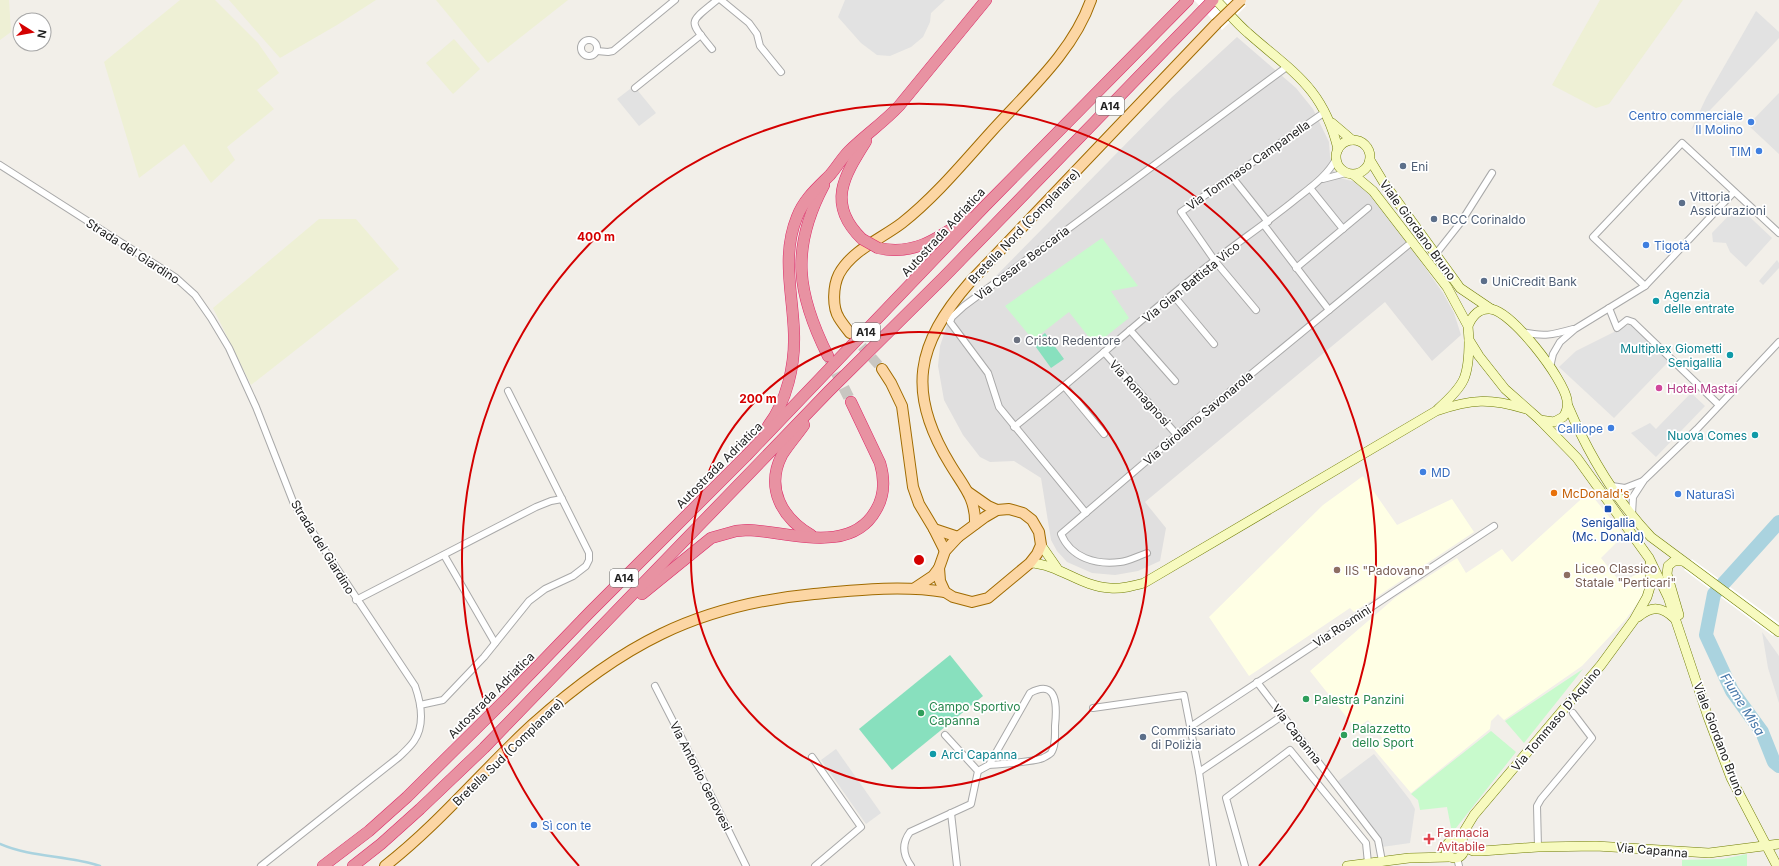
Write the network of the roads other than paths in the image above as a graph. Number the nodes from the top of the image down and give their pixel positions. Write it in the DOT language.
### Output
graph roads {
  1 [pos="675,0"];
  2 [pos="717,0"];
  3 [pos="721,0"];
  4 [pos="986,0"];
  5 [pos="1091,0"];
  6 [pos="1188,0"];
  7 [pos="1213,0"];
  8 [pos="1216,0"];
  9 [pos="1240,0"];
  10 [pos="701,35"];
  11 [pos="712,49"];
  12 [pos="597,51"];
  13 [pos="1288,66"];
  14 [pos="781,72"];
  15 [pos="635,88"];
  16 [pos="1324,112"];
  17 [pos="1331,122"];
  18 [pos="872,132"];
  19 [pos="1352,140"];
  20 [pos="1338,149"];
  21 [pos="1336,159"];
  22 [pos="1370,160"];
  23 [pos="0,165"];
  24 [pos="832,173"];
  25 [pos="1492,173"];
  26 [pos="1350,174"];
  27 [pos="1232,177"];
  28 [pos="1320,180"];
  29 [pos="1310,188"];
  30 [pos="1734,192"];
  31 [pos="985,206"];
  32 [pos="1368,208"];
  33 [pos="1266,224"];
  34 [pos="1343,229"];
  35 [pos="1779,233"];
  36 [pos="1413,241"];
  37 [pos="1435,255"];
  38 [pos="1215,261"];
  39 [pos="1296,268"];
  40 [pos="1645,286"];
  41 [pos="1173,295"];
  42 [pos="1609,308"];
  43 [pos="1491,309"];
  44 [pos="1256,310"];
  45 [pos="1329,310"];
  46 [pos="1468,326"];
  47 [pos="1575,329"];
  48 [pos="1130,330"];
  49 [pos="1522,332"];
  50 [pos="850,333"];
  51 [pos="1469,340"];
  52 [pos="1779,342"];
  53 [pos="1214,344"];
  54 [pos="1104,352"];
  55 [pos="828,356"];
  56 [pos="1550,367"];
  57 [pos="882,369"];
  58 [pos="1175,381"];
  59 [pos="1065,387"];
  60 [pos="508,391"];
  61 [pos="828,391"];
  62 [pos="851,402"];
  63 [pos="1719,405"];
  64 [pos="1568,406"];
  65 [pos="1526,409"];
  66 [pos="1436,411"];
  67 [pos="1540,420"];
  68 [pos="1014,426"];
  69 [pos="1104,434"];
  70 [pos="1177,435"];
  71 [pos="746,456"];
  72 [pos="1644,480"];
  73 [pos="1612,486"];
  74 [pos="968,492"];
  75 [pos="562,499"];
  76 [pos="997,510"];
  77 [pos="1086,513"];
  78 [pos="1632,514"];
  79 [pos="975,524"];
  80 [pos="1494,526"];
  81 [pos="934,529"];
  82 [pos="814,536"];
  83 [pos="958,537"];
  84 [pos="1041,545"];
  85 [pos="945,551"];
  86 [pos="1147,553"];
  87 [pos="444,555"];
  88 [pos="1649,558"];
  89 [pos="1030,563"];
  90 [pos="1685,563"];
  91 [pos="939,568"];
  92 [pos="1057,568"];
  93 [pos="915,588"];
  94 [pos="945,592"];
  95 [pos="356,600"];
  96 [pos="1634,620"];
  97 [pos="1677,621"];
  98 [pos="605,624"];
  99 [pos="1778,631"];
  100 [pos="495,643"];
  101 [pos="1687,652"];
  102 [pos="1256,682"];
  103 [pos="655,686"];
  104 [pos="420,705"];
  105 [pos="1093,708"];
  106 [pos="1573,713"];
  107 [pos="1282,716"];
  108 [pos="1190,727"];
  109 [pos="946,735"];
  110 [pos="812,756"];
  111 [pos="989,765"];
  112 [pos="978,772"];
  113 [pos="1199,772"];
  114 [pos="951,813"];
  115 [pos="1474,815"];
  116 [pos="1448,844"];
  117 [pos="1779,844"];
  118 [pos="1766,845"];
  119 [pos="1463,846"];
  120 [pos="1538,847"];
  121 [pos="1427,857"];
  122 [pos="1455,860"];
  123 [pos="1382,861"];
  124 [pos="1368,863"];
  125 [pos="261,866"];
  126 [pos="323,866"];
  127 [pos="353,866"];
  128 [pos="385,866"];
  129 [pos="746,866"];
  130 [pos="815,866"];
  131 [pos="911,866"];
  132 [pos="957,866"];
  133 [pos="1213,866"];
  134 [pos="1245,866"];
  135 [pos="1347,866"];
  136 [pos="1777,866"];
  1 -- 12 [label="street"];
  2 -- 10 [label="street"];
  3 -- 14 [label="street"];
  4 -- 18 [label="highway"];
  5 -- 50 [label="main road"];
  6 -- 31 [label="highway, Autostrada Adriatica / A14"];
  7 -- 61 [label="highway, A14"];
  8 -- 13 [label="main road"];
  9 -- 74 [label="main road, Bretella Nord (Complanare), bridge"];
  10 -- 11 [label="street"];
  10 -- 15 [label="street"];
  13 -- 16 [label="main road"];
  13 -- 68 [label="street, Via Cesare Beccaria"];
  16 -- 17 [label="main road"];
  16 -- 27 [label="street, Via Tommaso Campanella"];
  17 -- 19 [label="main road"];
  17 -- 20 [label="main road"];
  18 -- 24 [label="highway"];
  18 -- 31 [label="highway, bridge"];
  19 -- 20 [label="main road"];
  19 -- 22 [label="main road"];
  20 -- 21 [label="main road"];
  21 -- 26 [label="main road"];
  21 -- 28 [label="street, Via Gian Battista Vico"];
  22 -- 26 [label="main road"];
  22 -- 37 [label="main road, Viale Giordano Bruno"];
  23 -- 95 [label="street, Strada del Giardino"];
  24 -- 55 [label="highway"];
  24 -- 71 [label="highway"];
  25 -- 37 [label="street"];
  26 -- 28 [label="street, Via Gian Battista Vico"];
  26 -- 36 [label="main road, Viale Giordano Bruno"];
  27 -- 33 [label="street"];
  27 -- 38 [label="street, Via Tommaso Campanella"];
  28 -- 29 [label="street, Via Gian Battista Vico"];
  29 -- 33 [label="street, Via Gian Battista Vico"];
  29 -- 34 [label="street"];
  30 -- 35 [label="street"];
  30 -- 40 [label="street"];
  30 -- 40 [label="street"];
  31 -- 71 [label="highway, Autostrada Adriatica / A14"];
  32 -- 34 [label="street"];
  33 -- 38 [label="street, Via Gian Battista Vico"];
  33 -- 39 [label="street"];
  34 -- 39 [label="street"];
  36 -- 45 [label="street, Via Girolamo Savonarola"];
  36 -- 46 [label="main road, Viale Giordano Bruno"];
  37 -- 43 [label="main road, Viale Giordano Bruno"];
  38 -- 41 [label="street, Via Gian Battista Vico"];
  38 -- 44 [label="street"];
  39 -- 45 [label="street"];
  40 -- 42 [label="street"];
  41 -- 48 [label="street, Via Gian Battista Vico"];
  41 -- 53 [label="street"];
  42 -- 47 [label="street"];
  42 -- 63 [label="street"];
  43 -- 46 [label="main road"];
  43 -- 49 [label="main road, Viale Giordano Bruno"];
  45 -- 70 [label="street, Via Girolamo Savonarola"];
  46 -- 51 [label="main road, Viale Giordano Bruno"];
  47 -- 49 [label="street"];
  47 -- 56 [label="street"];
  48 -- 54 [label="street, Via Gian Battista Vico"];
  48 -- 58 [label="street"];
  49 -- 56 [label="main road, Viale Giordano Bruno"];
  51 -- 65 [label="main road, Viale Giordano Bruno"];
  51 -- 66 [label="main road"];
  52 -- 63 [label="street"];
  54 -- 59 [label="street, Via Gian Battista Vico"];
  54 -- 70 [label="street, Via Romagnosi"];
  56 -- 64 [label="main road, Viale Giordano Bruno"];
  57 -- 81 [label="main road"];
  59 -- 68 [label="street, Via Gian Battista Vico"];
  59 -- 69 [label="street"];
  60 -- 75 [label="street"];
  61 -- 82 [label="highway"];
  61 -- 98 [label="highway, A14"];
  62 -- 82 [label="highway"];
  63 -- 72 [label="street"];
  64 -- 67 [label="main road"];
  64 -- 73 [label="main road, Viale Giordano Bruno"];
  65 -- 66 [label="main road"];
  65 -- 67 [label="main road, Viale Giordano Bruno"];
  66 -- 92 [label="main road"];
  67 -- 88 [label="main road, Viale Giordano Bruno"];
  68 -- 77 [label="street, Via Cesare Beccaria"];
  70 -- 77 [label="street, Via Girolamo Savonarola"];
  71 -- 126 [label="highway, Autostrada Adriatica / A14"];
  72 -- 73 [label="street"];
  72 -- 78 [label="street"];
  73 -- 78 [label="main road, Viale Giordano Bruno"];
  74 -- 76 [label="main road, Bretella Nord (Complanare)"];
  74 -- 79 [label="main road, Bretella Nord (Complanare)"];
  75 -- 87 [label="street"];
  75 -- 100 [label="street"];
  76 -- 79 [label="main road"];
  76 -- 84 [label="main road"];
  77 -- 86 [label="street, Via Girolamo Savonarola"];
  78 -- 90 [label="main road, Viale Giordano Bruno"];
  79 -- 83 [label="main road"];
  80 -- 102 [label="street, Via Rosmini"];
  81 -- 83 [label="main road"];
  81 -- 85 [label="main road"];
  82 -- 98 [label="highway"];
  83 -- 85 [label="main road"];
  84 -- 89 [label="main road"];
  84 -- 92 [label="main road"];
  85 -- 91 [label="main road"];
  87 -- 95 [label="street"];
  87 -- 100 [label="street"];
  88 -- 96 [label="main road, Via Tommaso D'Aquino"];
  88 -- 97 [label="main road, Viale Giordano Bruno"];
  89 -- 92 [label="main road"];
  89 -- 94 [label="main road"];
  90 -- 99 [label="main road"];
  90 -- 101 [label="main road, Viale Giordano Bruno"];
  91 -- 93 [label="main road"];
  91 -- 94 [label="main road"];
  93 -- 94 [label="main road, Bretella Sud (Complanare)"];
  93 -- 128 [label="main road, Bretella Sud (Complanare)"];
  95 -- 104 [label="street, Strada del Giardino"];
  96 -- 97 [label="main road, Via Tommaso D'Aquino"];
  96 -- 115 [label="main road, Via Tommaso D'Aquino"];
  97 -- 101 [label="main road, Viale Giordano Bruno"];
  98 -- 127 [label="highway, A14"];
  100 -- 104 [label="street"];
  101 -- 118 [label="main road, Viale Giordano Bruno"];
  102 -- 107 [label="street, Via Capanna"];
  102 -- 108 [label="street, Via Rosmini"];
  103 -- 129 [label="street, Via Antonio Genovesi"];
  104 -- 125 [label="street, Strada del Giardino"];
  105 -- 108 [label="street"];
  106 -- 120 [label="street"];
  107 -- 113 [label="street"];
  107 -- 123 [label="street, Via Capanna"];
  108 -- 113 [label="street"];
  109 -- 112 [label="street"];
  110 -- 130 [label="street"];
  111 -- 111 [label="street"];
  111 -- 112 [label="street"];
  112 -- 114 [label="street"];
  113 -- 133 [label="street"];
  114 -- 131 [label="street"];
  114 -- 132 [label="street"];
  115 -- 116 [label="main road, Via Tommaso D'Aquino"];
  115 -- 119 [label="main road, Via Tommaso D'Aquino"];
  116 -- 119 [label="main road, Via Capanna"];
  116 -- 121 [label="main road"];
  116 -- 122 [label="main road"];
  117 -- 118 [label="main road, Via Capanna"];
  118 -- 120 [label="main road, Via Capanna"];
  118 -- 136 [label="main road, Viale Giordano Bruno"];
  119 -- 120 [label="main road, Via Capanna"];
  119 -- 122 [label="main road"];
  121 -- 122 [label="main road"];
  121 -- 123 [label="main road"];
  123 -- 124 [label="main road"];
  124 -- 134 [label="street"];
  124 -- 135 [label="main road"];
}
